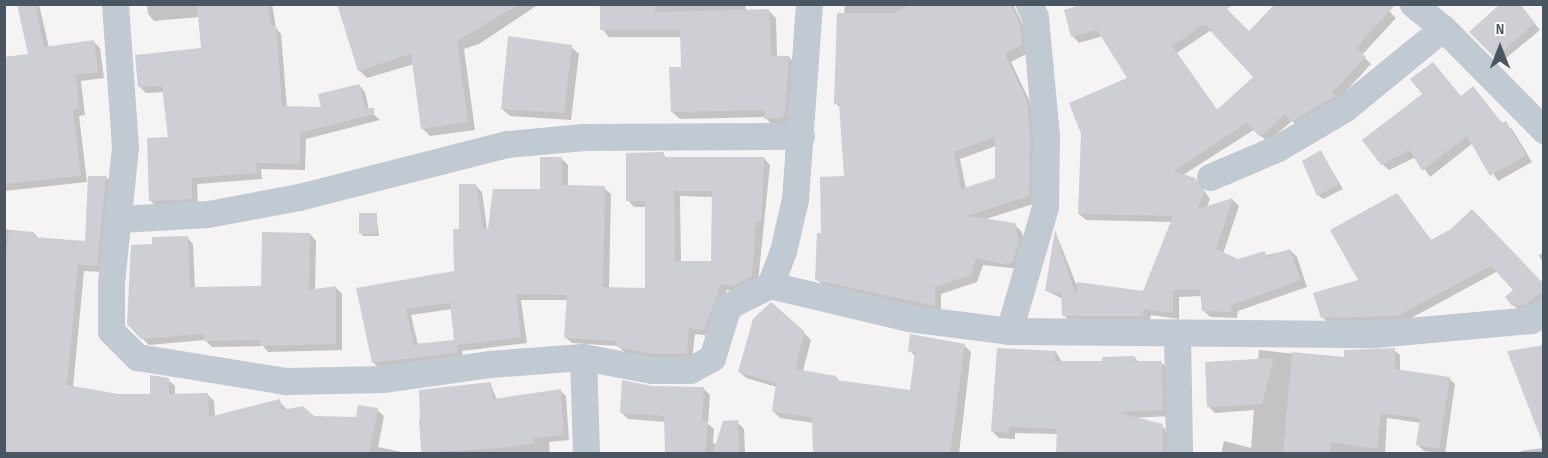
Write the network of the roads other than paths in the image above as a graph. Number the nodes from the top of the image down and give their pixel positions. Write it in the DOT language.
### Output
graph roads {
  1 [pos="115,4"];
  2 [pos="809,4"];
  3 [pos="1029,4"];
  4 [pos="1427,12"];
  5 [pos="1544,130"];
  6 [pos="801,136"];
  7 [pos="1210,177"];
  8 [pos="119,219"];
  9 [pos="770,285"];
  10 [pos="1544,311"];
  11 [pos="1009,331"];
  12 [pos="1177,334"];
  13 [pos="583,357"];
  14 [pos="586,453"];
  15 [pos="1179,453"];
  1 -- 8 [label="street"];
  2 -- 6 [label="street"];
  3 -- 11 [label="street"];
  4 -- 5 [label="street"];
  4 -- 7 [label="street"];
  6 -- 8 [label="street"];
  6 -- 9 [label="street"];
  8 -- 13 [label="street"];
  9 -- 11 [label="street"];
  9 -- 13 [label="street"];
  10 -- 12 [label="street"];
  11 -- 12 [label="street"];
  12 -- 15 [label="street"];
  13 -- 14 [label="street"];
}
